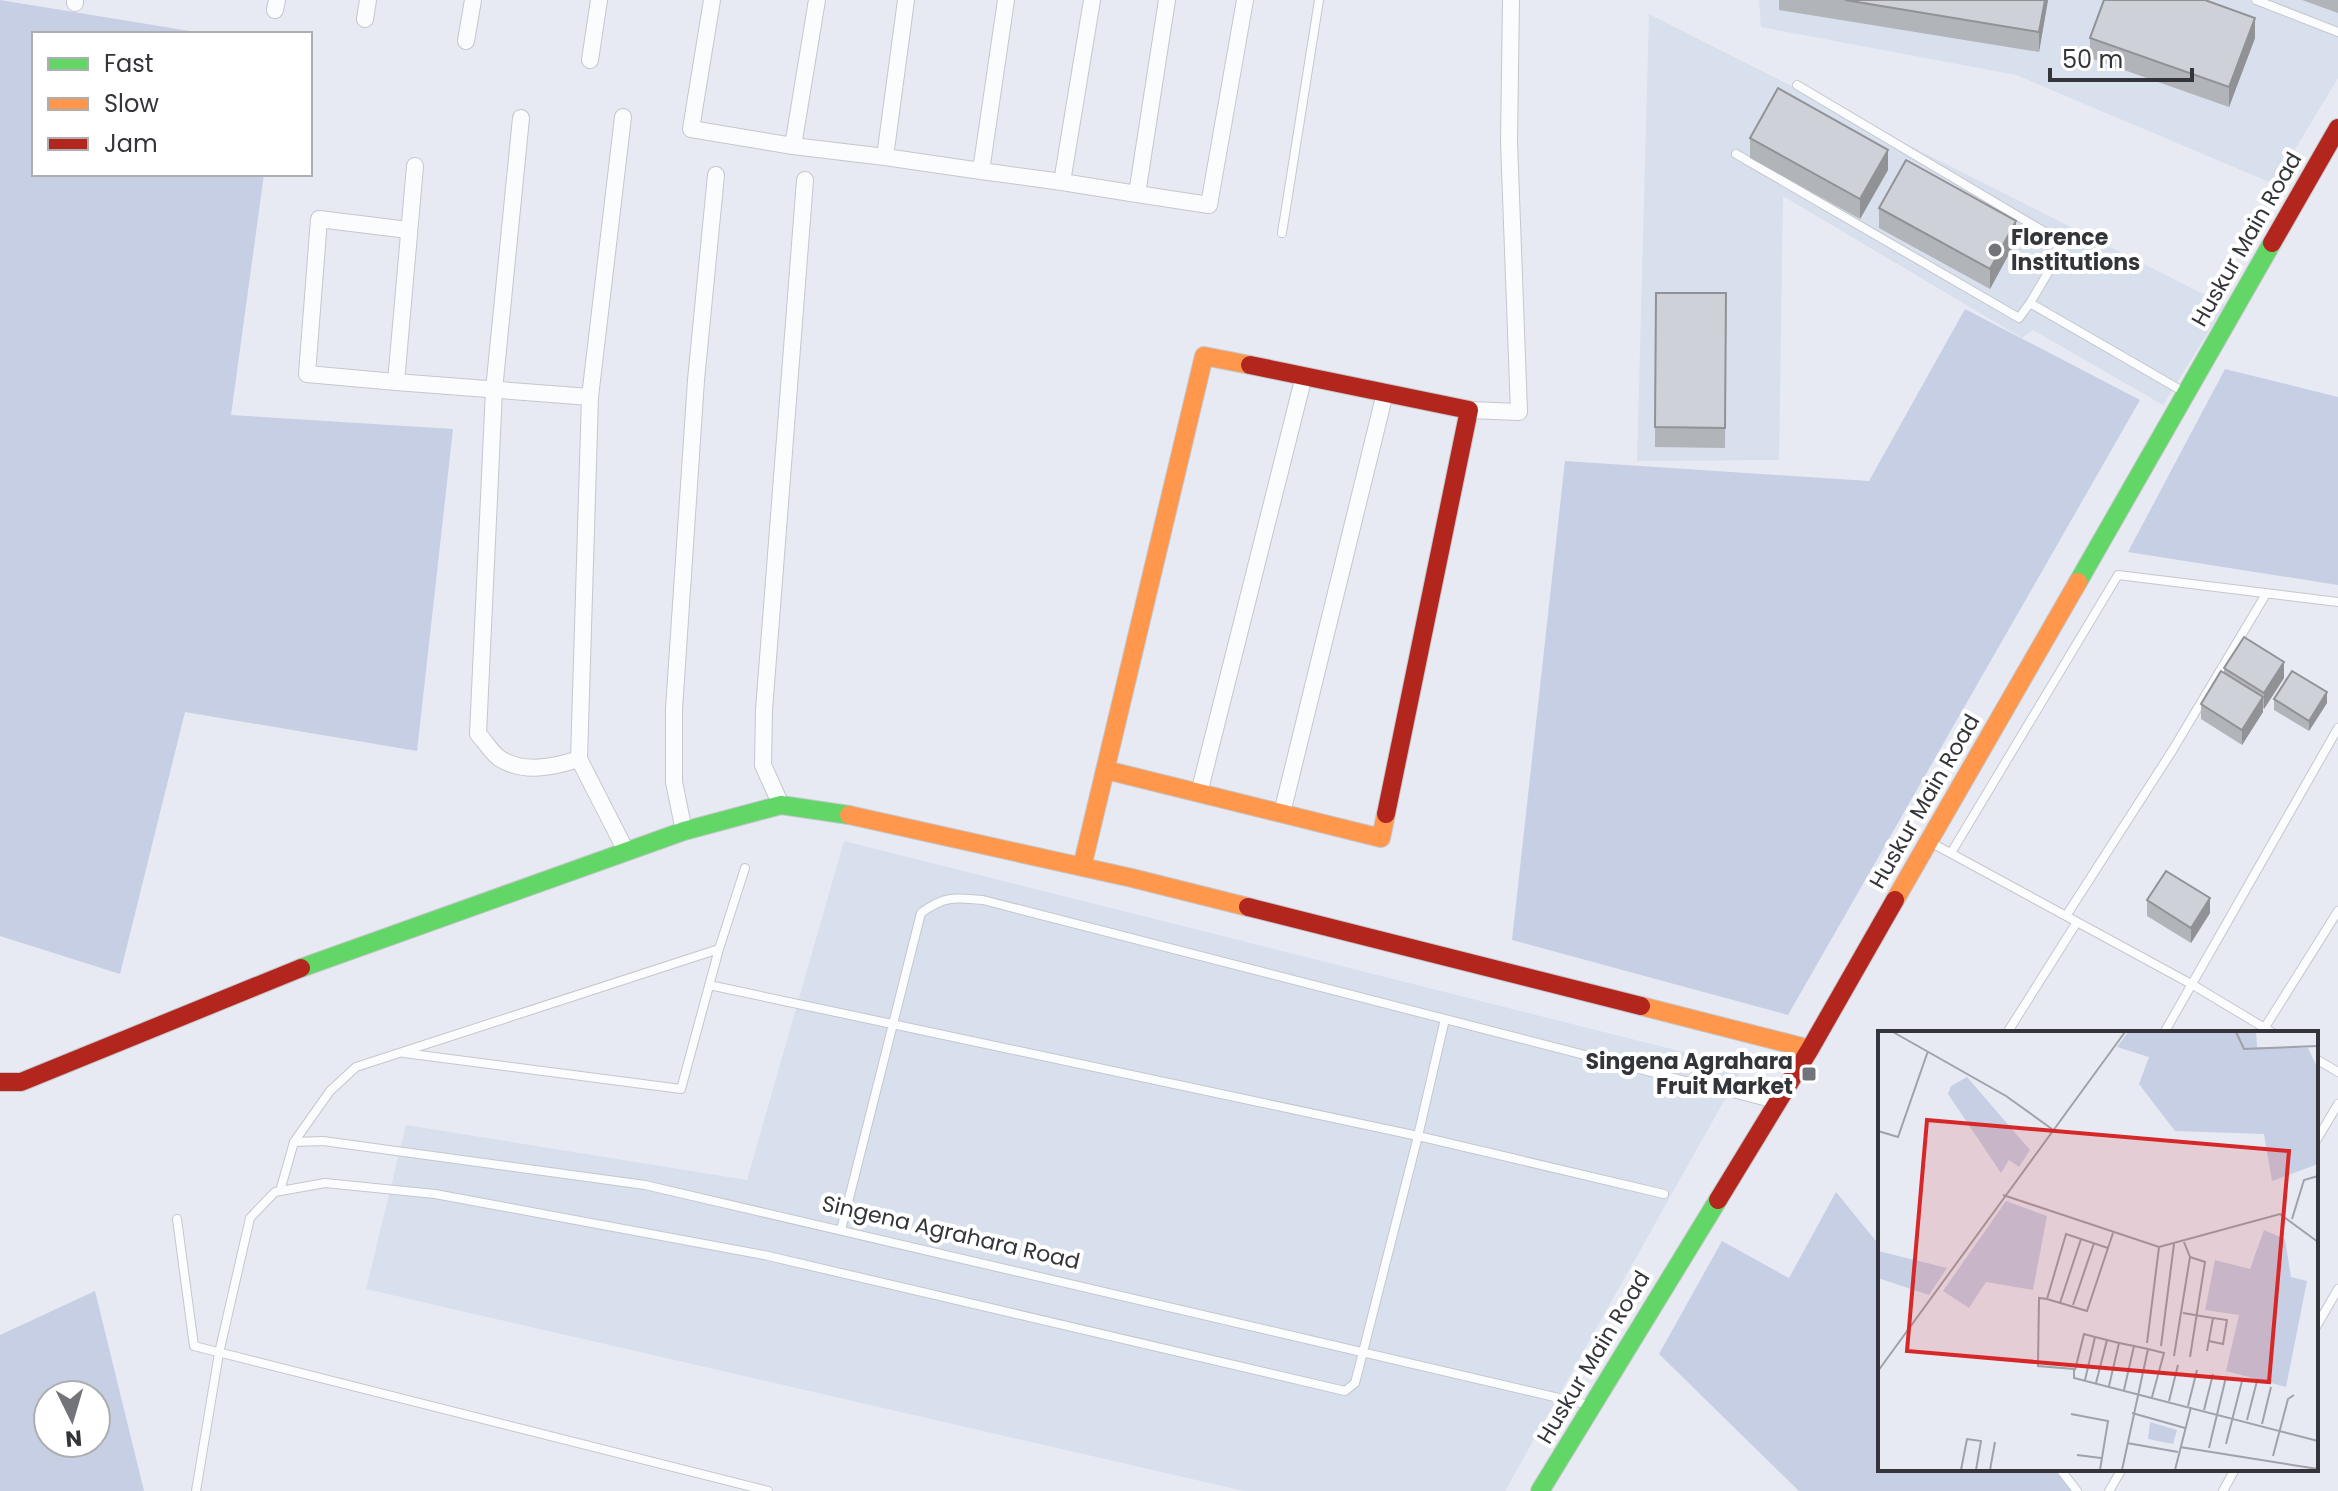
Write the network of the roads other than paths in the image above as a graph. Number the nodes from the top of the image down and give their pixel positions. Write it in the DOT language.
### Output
graph roads {
  1 [pos="368,0"];
  2 [pos="473,0"];
  3 [pos="599,0"];
  4 [pos="712,0"];
  5 [pos="817,0"];
  6 [pos="906,0"];
  7 [pos="1006,0"];
  8 [pos="1092,0"];
  9 [pos="1167,0"];
  10 [pos="1245,0"];
  11 [pos="1319,0"];
  12 [pos="1511,0"];
  13 [pos="2256,0"];
  14 [pos="365,19"];
  15 [pos="2338,32"];
  16 [pos="466,41"];
  17 [pos="590,60"];
  18 [pos="1797,85"];
  19 [pos="623,117"];
  20 [pos="521,118"];
  21 [pos="2338,128"];
  22 [pos="793,146"];
  23 [pos="1736,154"];
  24 [pos="885,157"];
  25 [pos="415,166"];
  26 [pos="981,171"];
  27 [pos="716,175"];
  28 [pos="805,180"];
  29 [pos="1062,182"];
  30 [pos="1137,194"];
  31 [pos="408,230"];
  32 [pos="1282,233"];
  33 [pos="2030,303"];
  34 [pos="1304,376"];
  35 [pos="396,382"];
  36 [pos="494,390"];
  37 [pos="1385,393"];
  38 [pos="2185,393"];
  39 [pos="590,397"];
  40 [pos="1469,410"];
  41 [pos="2266,594"];
  42 [pos="2338,602"];
  43 [pos="2338,728"];
  44 [pos="579,759"];
  45 [pos="1106,770"];
  46 [pos="1199,793"];
  47 [pos="781,805"];
  48 [pos="1282,813"];
  49 [pos="684,831"];
  50 [pos="1929,841"];
  51 [pos="626,851"];
  52 [pos="1951,853"];
  53 [pos="1082,867"];
  54 [pos="745,868"];
  55 [pos="2338,911"];
  56 [pos="2066,916"];
  57 [pos="2077,922"];
  58 [pos="719,949"];
  59 [pos="709,985"];
  60 [pos="2193,985"];
  61 [pos="1445,1019"];
  62 [pos="893,1023"];
  63 [pos="2008,1031"];
  64 [pos="2165,1031"];
  65 [pos="2266,1031"];
  66 [pos="1810,1049"];
  67 [pos="398,1053"];
  68 [pos="2318,1060"];
  69 [pos="2338,1072"];
  70 [pos="0,1082"];
  71 [pos="1776,1104"];
  72 [pos="2338,1104"];
  73 [pos="1418,1136"];
  74 [pos="2318,1138"];
  75 [pos="294,1142"];
  76 [pos="280,1191"];
  77 [pos="1664,1194"];
  78 [pos="177,1219"];
  79 [pos="841,1230"];
  80 [pos="2338,1289"];
  81 [pos="2318,1324"];
  82 [pos="1363,1352"];
  83 [pos="219,1353"];
  84 [pos="1592,1406"];
  85 [pos="2062,1471"];
  86 [pos="2121,1471"];
  87 [pos="2234,1471"];
  88 [pos="196,1491"];
  89 [pos="768,1491"];
  90 [pos="1540,1491"];
  91 [pos="2077,1491"];
  92 [pos="2109,1491"];
  93 [pos="2223,1491"];
  1 -- 14 [label="street"];
  2 -- 16 [label="street"];
  3 -- 17 [label="street"];
  4 -- 22 [label="street"];
  5 -- 22 [label="street"];
  6 -- 24 [label="street"];
  7 -- 26 [label="street"];
  8 -- 29 [label="street"];
  9 -- 30 [label="street"];
  10 -- 30 [label="street"];
  11 -- 32 [label="lane"];
  12 -- 40 [label="street"];
  13 -- 15 [label="lane"];
  18 -- 33 [label="lane"];
  19 -- 39 [label="street"];
  20 -- 36 [label="street"];
  21 -- 38 [label="street, Huskur Main Road"];
  22 -- 24 [label="street"];
  23 -- 33 [label="lane"];
  24 -- 26 [label="street"];
  25 -- 31 [label="street"];
  26 -- 29 [label="street"];
  27 -- 49 [label="street"];
  28 -- 47 [label="street"];
  29 -- 30 [label="street"];
  31 -- 35 [label="street"];
  31 -- 35 [label="street"];
  33 -- 38 [label="lane"];
  34 -- 37 [label="street"];
  34 -- 45 [label="street"];
  34 -- 46 [label="street"];
  35 -- 36 [label="street"];
  36 -- 39 [label="street"];
  36 -- 44 [label="street"];
  37 -- 40 [label="street"];
  37 -- 48 [label="street"];
  38 -- 50 [label="street, Huskur Main Road"];
  39 -- 44 [label="street"];
  40 -- 48 [label="street"];
  41 -- 42 [label="lane"];
  41 -- 52 [label="lane"];
  41 -- 56 [label="lane"];
  43 -- 60 [label="lane"];
  44 -- 51 [label="street"];
  45 -- 46 [label="street"];
  45 -- 53 [label="street"];
  46 -- 48 [label="street"];
  47 -- 49 [label="street"];
  47 -- 53 [label="street"];
  49 -- 51 [label="street"];
  50 -- 52 [label="lane"];
  50 -- 66 [label="street, Huskur Main Road"];
  51 -- 70 [label="street"];
  52 -- 56 [label="lane"];
  53 -- 66 [label="street"];
  54 -- 58 [label="lane"];
  55 -- 65 [label="lane"];
  56 -- 57 [label="lane"];
  57 -- 60 [label="lane"];
  57 -- 63 [label="lane"];
  58 -- 59 [label="lane"];
  58 -- 67 [label="lane"];
  59 -- 62 [label="lane"];
  59 -- 67 [label="lane"];
  60 -- 64 [label="lane"];
  60 -- 65 [label="lane"];
  61 -- 62 [label="lane"];
  61 -- 71 [label="lane"];
  61 -- 73 [label="lane"];
  62 -- 73 [label="lane"];
  62 -- 79 [label="lane"];
  66 -- 71 [label="street, Huskur Main Road"];
  67 -- 75 [label="lane"];
  68 -- 69 [label="lane"];
  71 -- 84 [label="street, Huskur Main Road"];
  72 -- 74 [label="lane"];
  73 -- 77 [label="lane"];
  73 -- 82 [label="lane"];
  75 -- 76 [label="lane"];
  75 -- 79 [label="lane, Singena Agrahara Road"];
  76 -- 82 [label="lane"];
  76 -- 83 [label="lane"];
  78 -- 83 [label="lane"];
  79 -- 82 [label="lane, Singena Agrahara Road"];
  80 -- 81 [label="lane"];
  82 -- 84 [label="lane, Singena Agrahara Road"];
  83 -- 88 [label="lane"];
  83 -- 89 [label="lane"];
  84 -- 90 [label="street, Huskur Main Road"];
  85 -- 91 [label="lane"];
  86 -- 92 [label="lane"];
  87 -- 93 [label="lane"];
}
